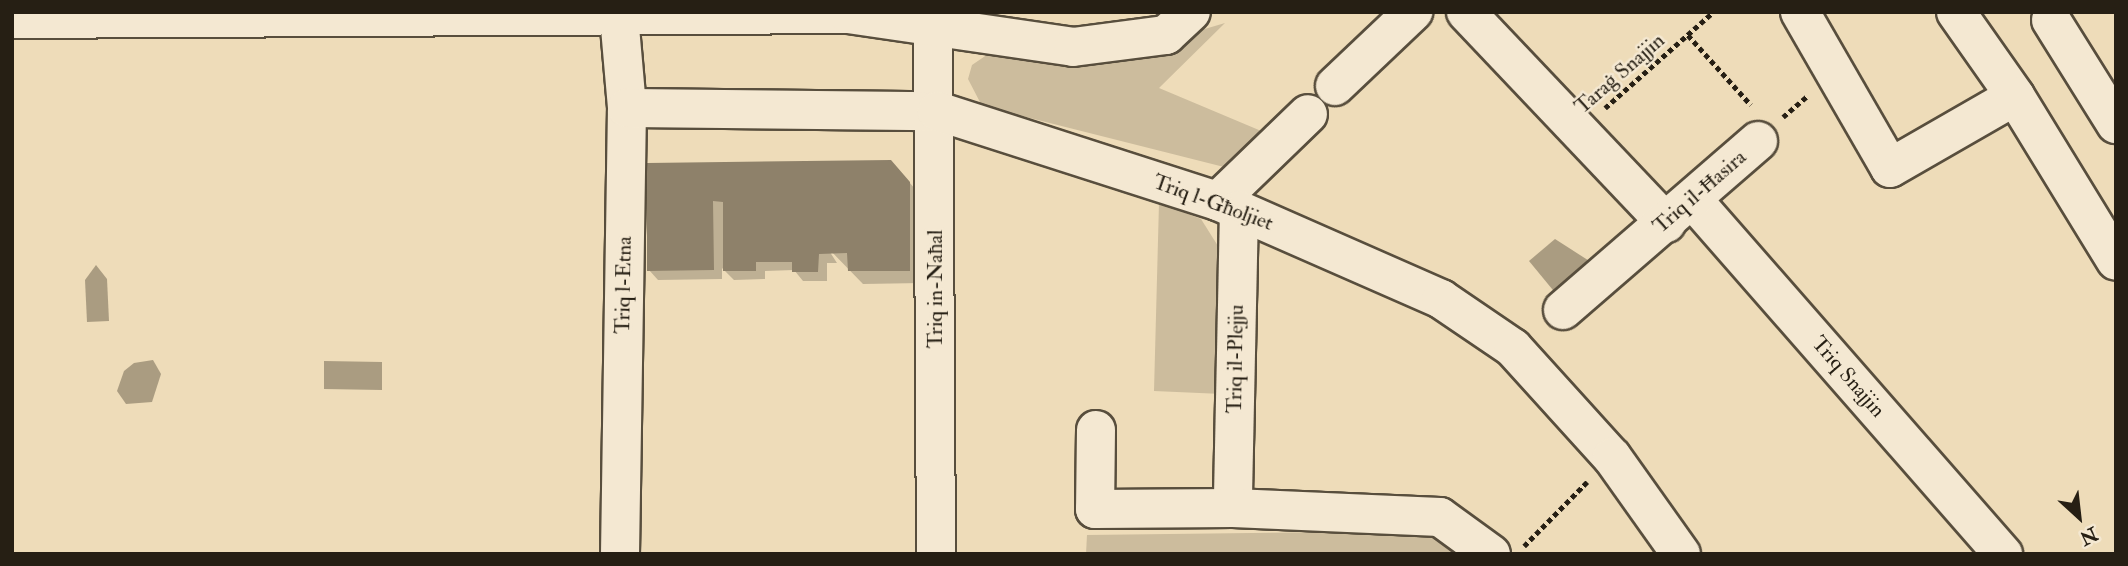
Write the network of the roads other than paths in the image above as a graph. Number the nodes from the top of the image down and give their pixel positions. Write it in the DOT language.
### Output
graph roads {
  1 [pos="1191,12"];
  2 [pos="1413,12"];
  3 [pos="1466,12"];
  4 [pos="1800,12"];
  5 [pos="1956,12"];
  6 [pos="124,14"];
  7 [pos="619,16"];
  8 [pos="12,19"];
  9 [pos="2051,20"];
  10 [pos="933,25"];
  11 [pos="1335,86"];
  12 [pos="2015,96"];
  13 [pos="627,108"];
  14 [pos="937,111"];
  15 [pos="1308,114"];
  16 [pos="2116,124"];
  17 [pos="1759,129"];
  18 [pos="1228,205"];
  19 [pos="1679,211"];
  20 [pos="2116,261"];
  21 [pos="1563,310"];
  22 [pos="1096,430"];
  23 [pos="1233,508"];
  24 [pos="620,554"];
  25 [pos="936,554"];
  26 [pos="1491,554"];
  27 [pos="1681,554"];
  28 [pos="2003,554"];
  1 -- 10 [label="street"];
  2 -- 11 [label="street"];
  3 -- 19 [label="street, Triq Snajjin"];
  4 -- 12 [label="street"];
  5 -- 12 [label="street"];
  6 -- 7 [label="street"];
  6 -- 8 [label="street"];
  7 -- 10 [label="street"];
  7 -- 13 [label="street, Triq l-Etna"];
  9 -- 16 [label="street"];
  10 -- 14 [label="street, Triq in-Naħal"];
  12 -- 20 [label="street"];
  13 -- 14 [label="street, Triq l-Għoljiet"];
  13 -- 24 [label="street, Triq l-Etna"];
  14 -- 18 [label="street, Triq l-Għoljiet"];
  14 -- 25 [label="street, Triq in-Naħal"];
  15 -- 18 [label="street"];
  17 -- 19 [label="street, Triq il-Ħasira"];
  18 -- 23 [label="street, Triq il-Plejju"];
  18 -- 27 [label="street, Triq l-Għoljiet"];
  19 -- 21 [label="street, Triq il-Ħasira"];
  19 -- 28 [label="street, Triq Snajjin"];
  22 -- 23 [label="street"];
  23 -- 26 [label="street"];
}
